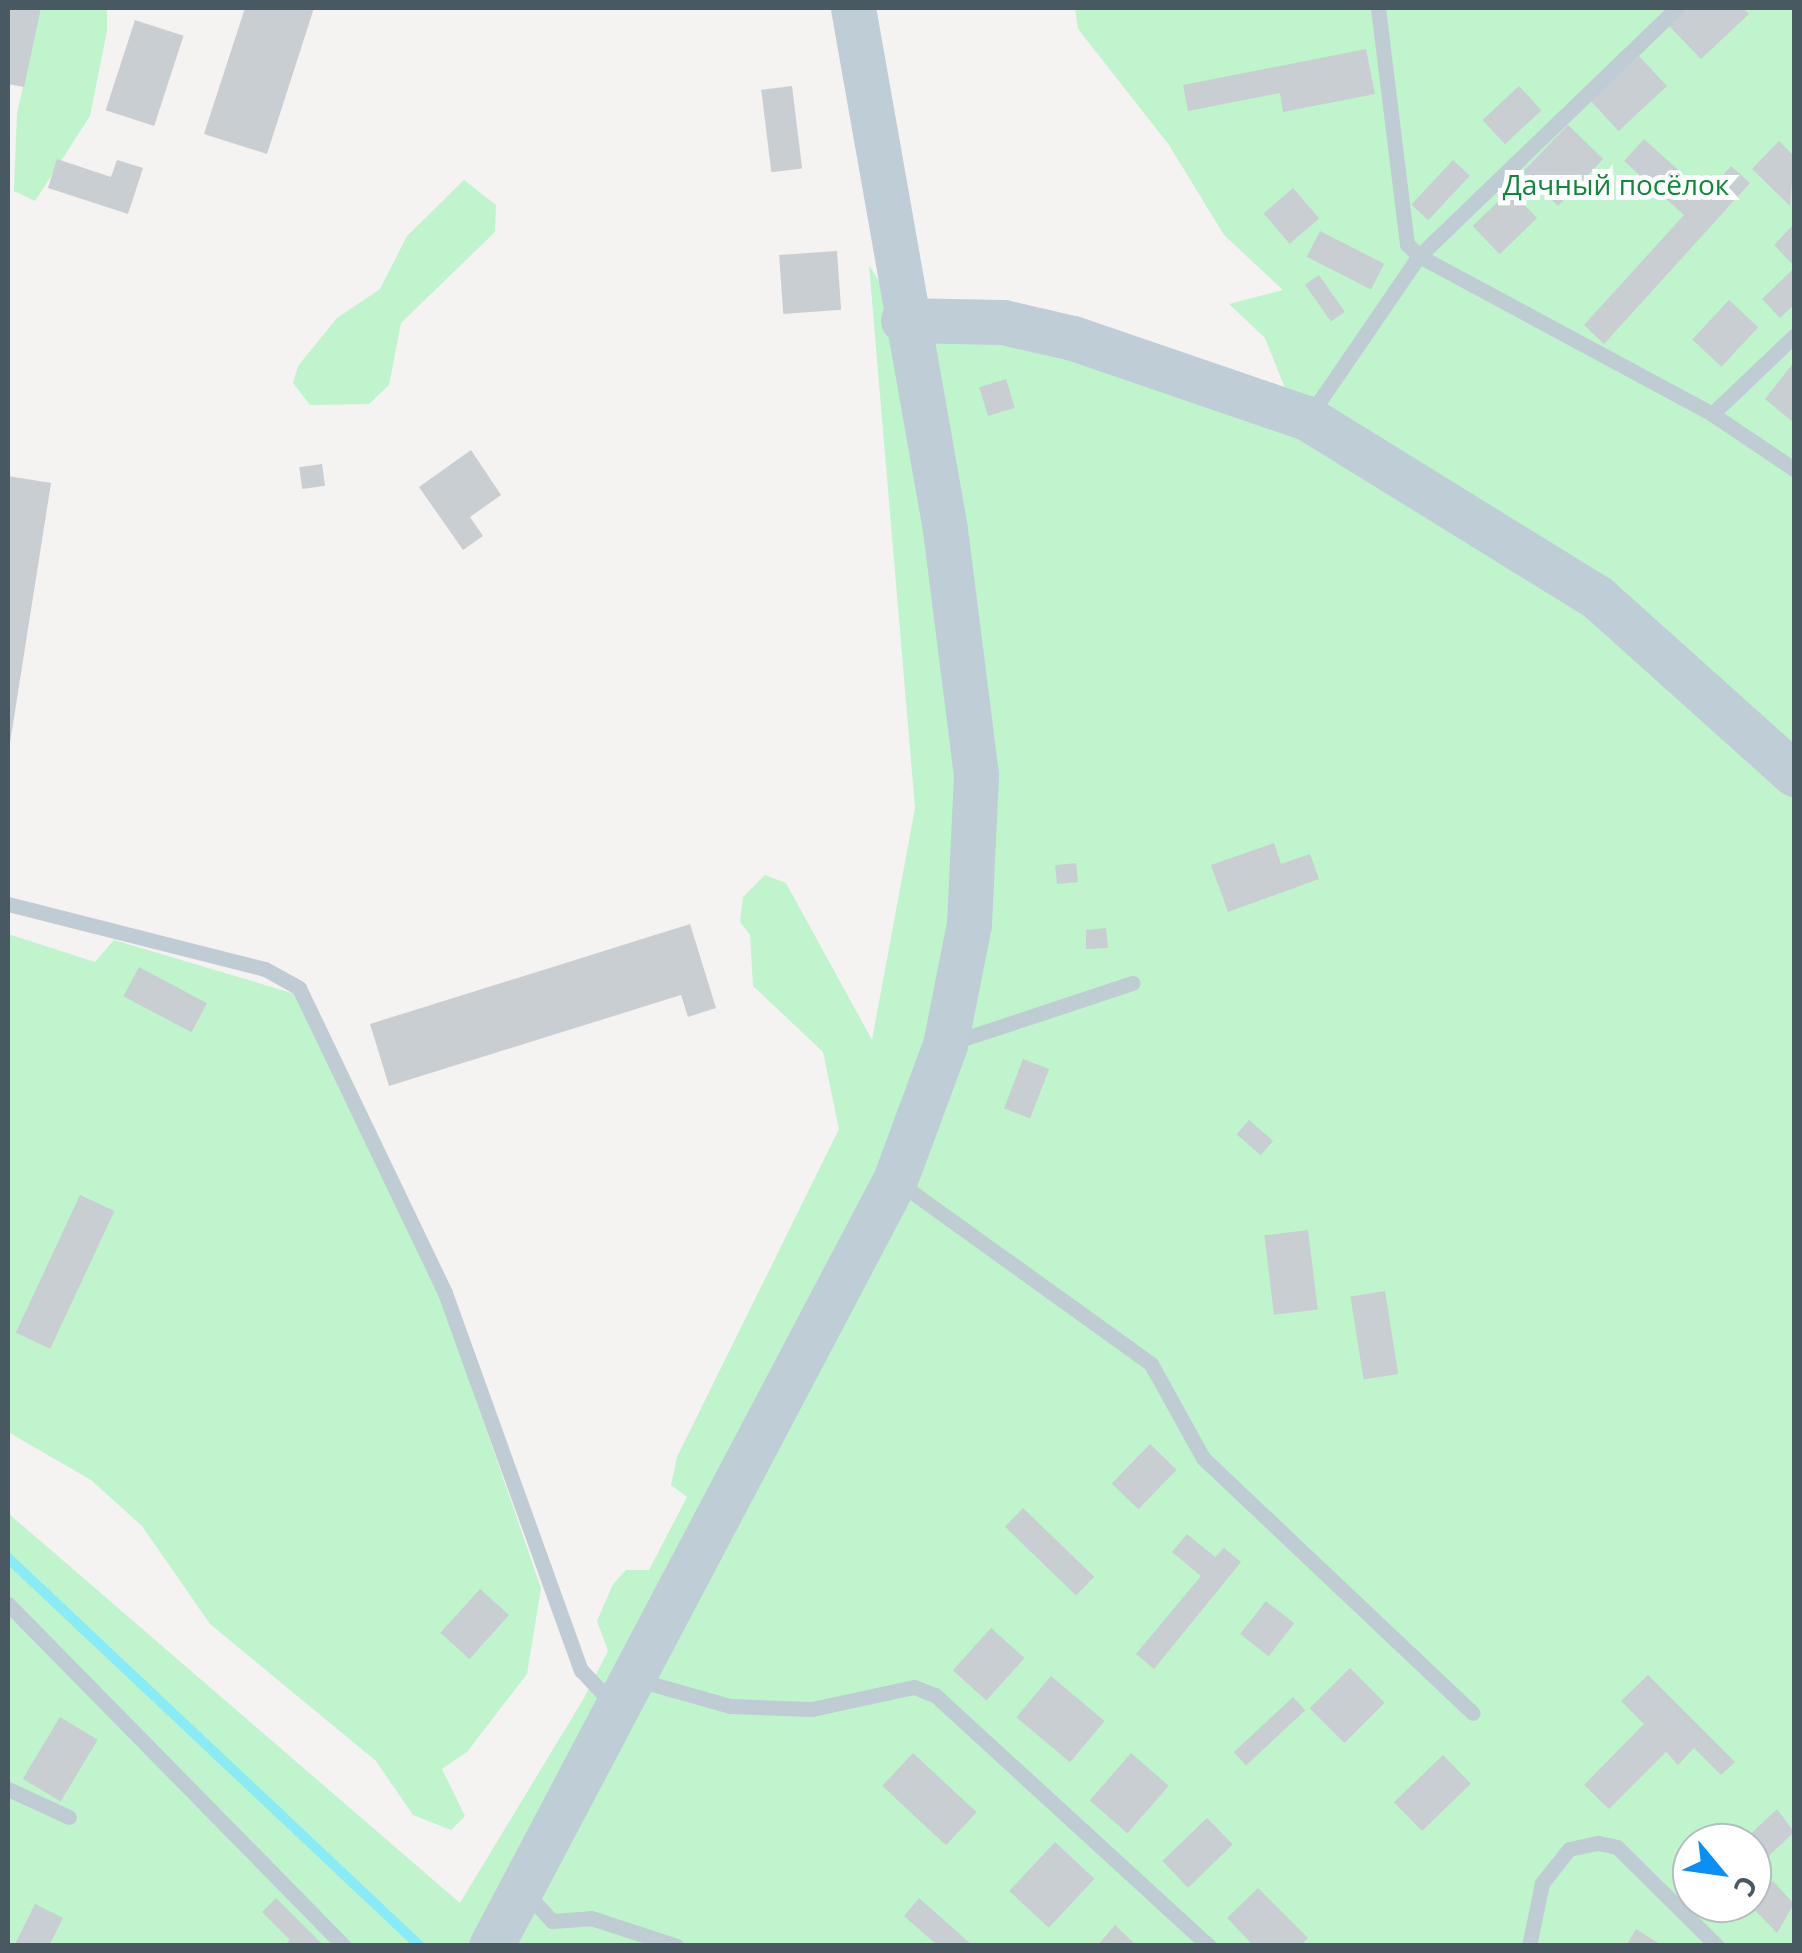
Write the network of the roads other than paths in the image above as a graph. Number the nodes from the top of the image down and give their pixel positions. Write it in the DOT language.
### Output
graph roads {
  1 [pos="853,8"];
  2 [pos="1378,8"];
  3 [pos="1677,8"];
  4 [pos="1419,256"];
  5 [pos="903,320"];
  6 [pos="1794,336"];
  7 [pos="1712,414"];
  8 [pos="1307,418"];
  9 [pos="1794,469"];
  10 [pos="1794,774"];
  11 [pos="8,904"];
  12 [pos="1132,983"];
  13 [pos="945,1045"];
  14 [pos="895,1180"];
  15 [pos="8,1604"];
  16 [pos="630,1696"];
  17 [pos="1473,1712"];
  18 [pos="8,1789"];
  19 [pos="70,1817"];
  20 [pos="524,1891"];
  21 [pos="495,1944"];
  22 [pos="344,1946"];
  23 [pos="677,1946"];
  24 [pos="1208,1946"];
  25 [pos="1529,1946"];
  26 [pos="1717,1946"];
  1 -- 5 [label="main road"];
  2 -- 4 [label="lane"];
  3 -- 4 [label="lane"];
  4 -- 7 [label="lane"];
  4 -- 8 [label="lane"];
  5 -- 8 [label="main road"];
  5 -- 13 [label="main road"];
  6 -- 7 [label="lane"];
  7 -- 9 [label="lane"];
  8 -- 10 [label="main road"];
  11 -- 16 [label="lane"];
  12 -- 13 [label="lane"];
  13 -- 14 [label="main road"];
  14 -- 16 [label="main road"];
  14 -- 17 [label="lane"];
  15 -- 22 [label="lane"];
  16 -- 20 [label="main road"];
  16 -- 24 [label="lane"];
  18 -- 19 [label="lane"];
  20 -- 21 [label="main road"];
  20 -- 23 [label="lane"];
  25 -- 26 [label="lane"];
}
